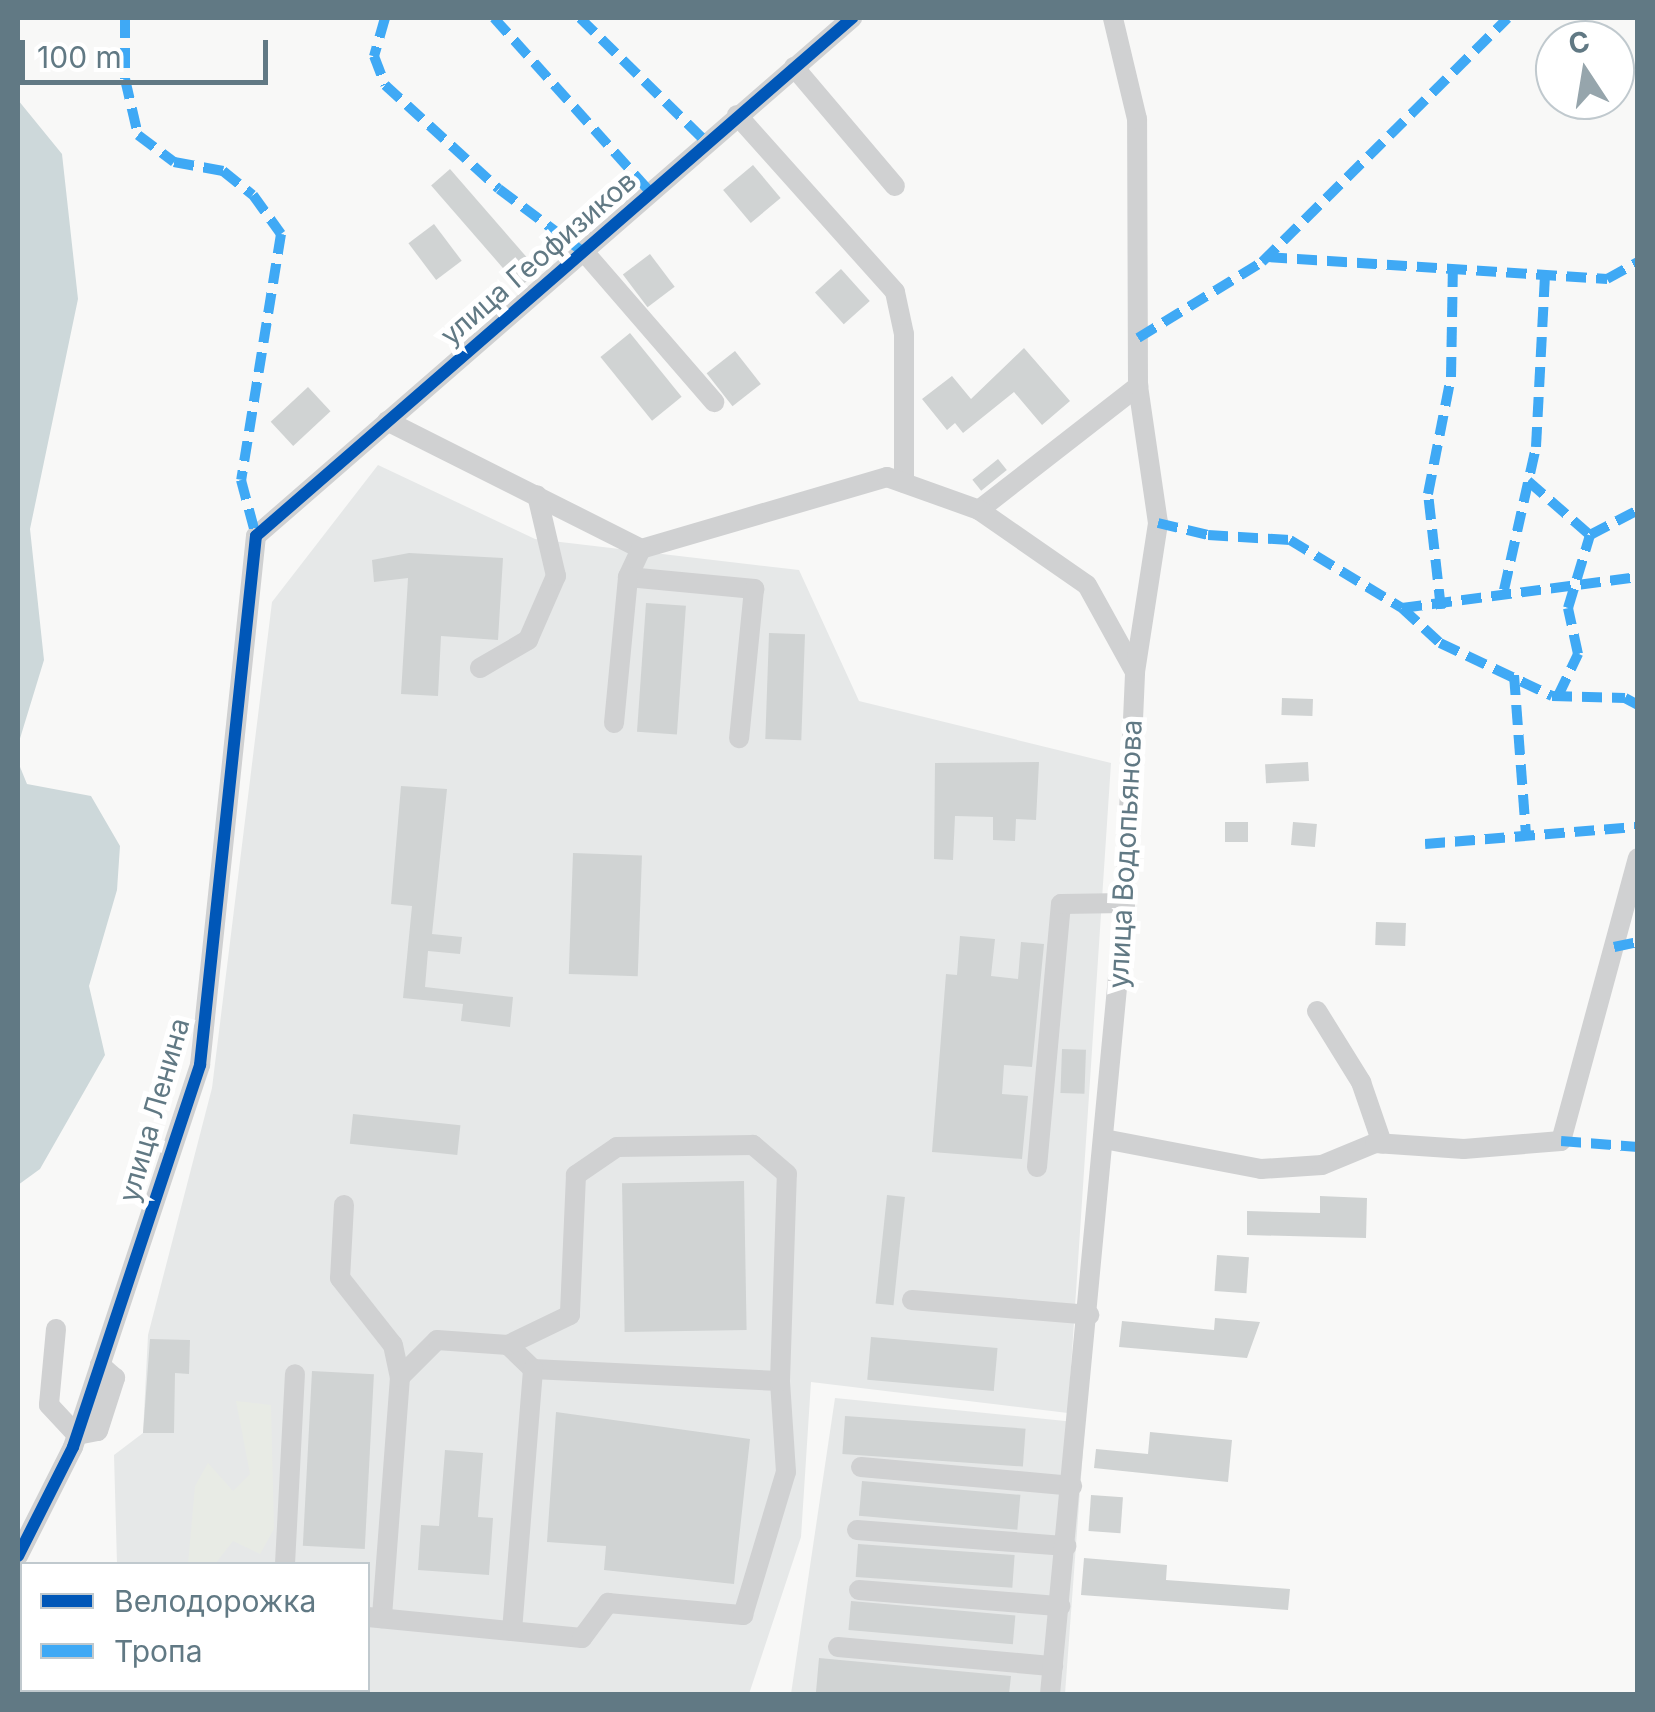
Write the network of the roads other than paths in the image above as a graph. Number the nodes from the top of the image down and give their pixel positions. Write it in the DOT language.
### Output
graph roads {
  1 [pos="852,18"];
  2 [pos="1116,19"];
  3 [pos="794,67"];
  4 [pos="738,115"];
  5 [pos="894,186"];
  6 [pos="586,254"];
  7 [pos="1138,386"];
  8 [pos="714,402"];
  9 [pos="387,421"];
  10 [pos="904,484"];
  11 [pos="537,496"];
  12 [pos="979,510"];
  13 [pos="256,536"];
  14 [pos="641,548"];
  15 [pos="628,577"];
  16 [pos="480,668"];
  17 [pos="1135,672"];
  18 [pos="614,722"];
  19 [pos="740,738"];
  20 [pos="1638,858"];
  21 [pos="1125,904"];
  22 [pos="1316,1011"];
  23 [pos="1104,1139"];
  24 [pos="1382,1143"];
  25 [pos="1037,1167"];
  26 [pos="344,1205"];
  27 [pos="912,1300"];
  28 [pos="1089,1314"];
  29 [pos="56,1329"];
  30 [pos="508,1344"];
  31 [pos="533,1369"];
  32 [pos="295,1374"];
  33 [pos="400,1377"];
  34 [pos="780,1381"];
  35 [pos="77,1436"];
  36 [pos="861,1467"];
  37 [pos="1072,1486"];
  38 [pos="858,1530"];
  39 [pos="1066,1546"];
  40 [pos="18,1554"];
  41 [pos="285,1562"];
  42 [pos="860,1590"];
  43 [pos="1060,1606"];
  44 [pos="375,1618"];
  45 [pos="512,1631"];
  46 [pos="838,1648"];
  47 [pos="1053,1666"];
  48 [pos="1050,1694"];
  1 -- 3 [label="street, улица Геофизиков"];
  2 -- 7 [label="street, улица Водопьянова"];
  3 -- 4 [label="street, улица Геофизиков"];
  3 -- 5 [label="street"];
  4 -- 6 [label="street, улица Геофизиков"];
  4 -- 10 [label="street"];
  6 -- 8 [label="street"];
  6 -- 9 [label="street, улица Геофизиков"];
  7 -- 12 [label="street"];
  7 -- 17 [label="street, улица Водопьянова"];
  9 -- 11 [label="street"];
  9 -- 13 [label="street, улица Геофизиков"];
  10 -- 12 [label="street"];
  10 -- 14 [label="street"];
  11 -- 14 [label="street"];
  11 -- 16 [label="street"];
  12 -- 17 [label="street"];
  13 -- 35 [label="street, улица Ленина"];
  14 -- 15 [label="street"];
  15 -- 18 [label="street"];
  15 -- 19 [label="street"];
  17 -- 21 [label="street, улица Водопьянова"];
  20 -- 24 [label="street"];
  21 -- 23 [label="street, улица Водопьянова"];
  21 -- 25 [label="street"];
  22 -- 24 [label="street"];
  23 -- 24 [label="street"];
  23 -- 28 [label="street, улица Водопьянова"];
  26 -- 33 [label="street"];
  27 -- 28 [label="street"];
  28 -- 37 [label="street, улица Водопьянова"];
  29 -- 35 [label="street"];
  30 -- 31 [label="street"];
  30 -- 33 [label="street"];
  30 -- 34 [label="street"];
  31 -- 34 [label="street"];
  31 -- 45 [label="street"];
  32 -- 41 [label="street"];
  33 -- 44 [label="street"];
  34 -- 45 [label="street"];
  35 -- 40 [label="street, улица Ленина"];
  36 -- 37 [label="street"];
  37 -- 39 [label="street, улица Водопьянова"];
  38 -- 39 [label="street"];
  39 -- 43 [label="street, улица Водопьянова"];
  42 -- 43 [label="street"];
  43 -- 47 [label="street, улица Водопьянова"];
  44 -- 45 [label="street"];
  46 -- 47 [label="street"];
  47 -- 48 [label="street, улица Водопьянова"];
}
